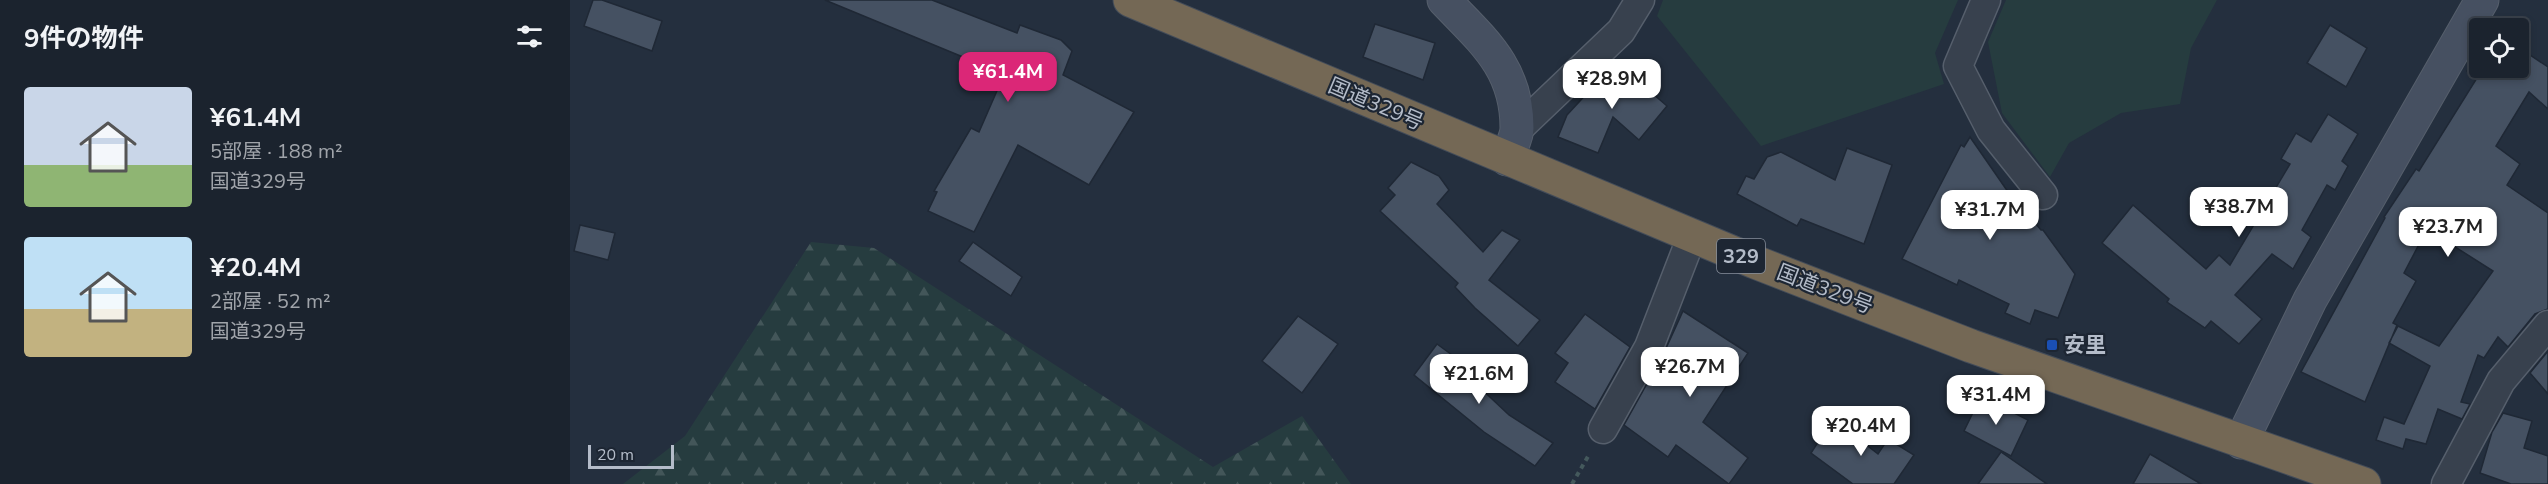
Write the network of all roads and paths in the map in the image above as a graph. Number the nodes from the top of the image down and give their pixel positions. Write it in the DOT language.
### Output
graph roads {
  1 [pos="1130,0"];
  2 [pos="1444,0"];
  3 [pos="1640,0"];
  4 [pos="1986,0"];
  5 [pos="2482,0"];
  6 [pos="1512,144"];
  7 [pos="2043,195"];
  8 [pos="1692,236"];
  9 [pos="2548,325"];
  10 [pos="1603,429"];
  11 [pos="2241,442"];
  12 [pos="1572,484"];
  13 [pos="2364,484"];
  14 [pos="2446,484"];
  1 -- 6 [label="highway, 国道329号 / 329"];
  2 -- 6 [label="street"];
  3 -- 6 [label="street"];
  4 -- 7 [label="street"];
  5 -- 11 [label="street"];
  6 -- 8 [label="highway, 国道329号 / 329"];
  8 -- 10 [label="street"];
  8 -- 11 [label="highway, 国道329号 / 329"];
  9 -- 14 [label="street"];
  10 -- 12 [label="path"];
  11 -- 13 [label="highway, 国道329号 / 329"];
}
